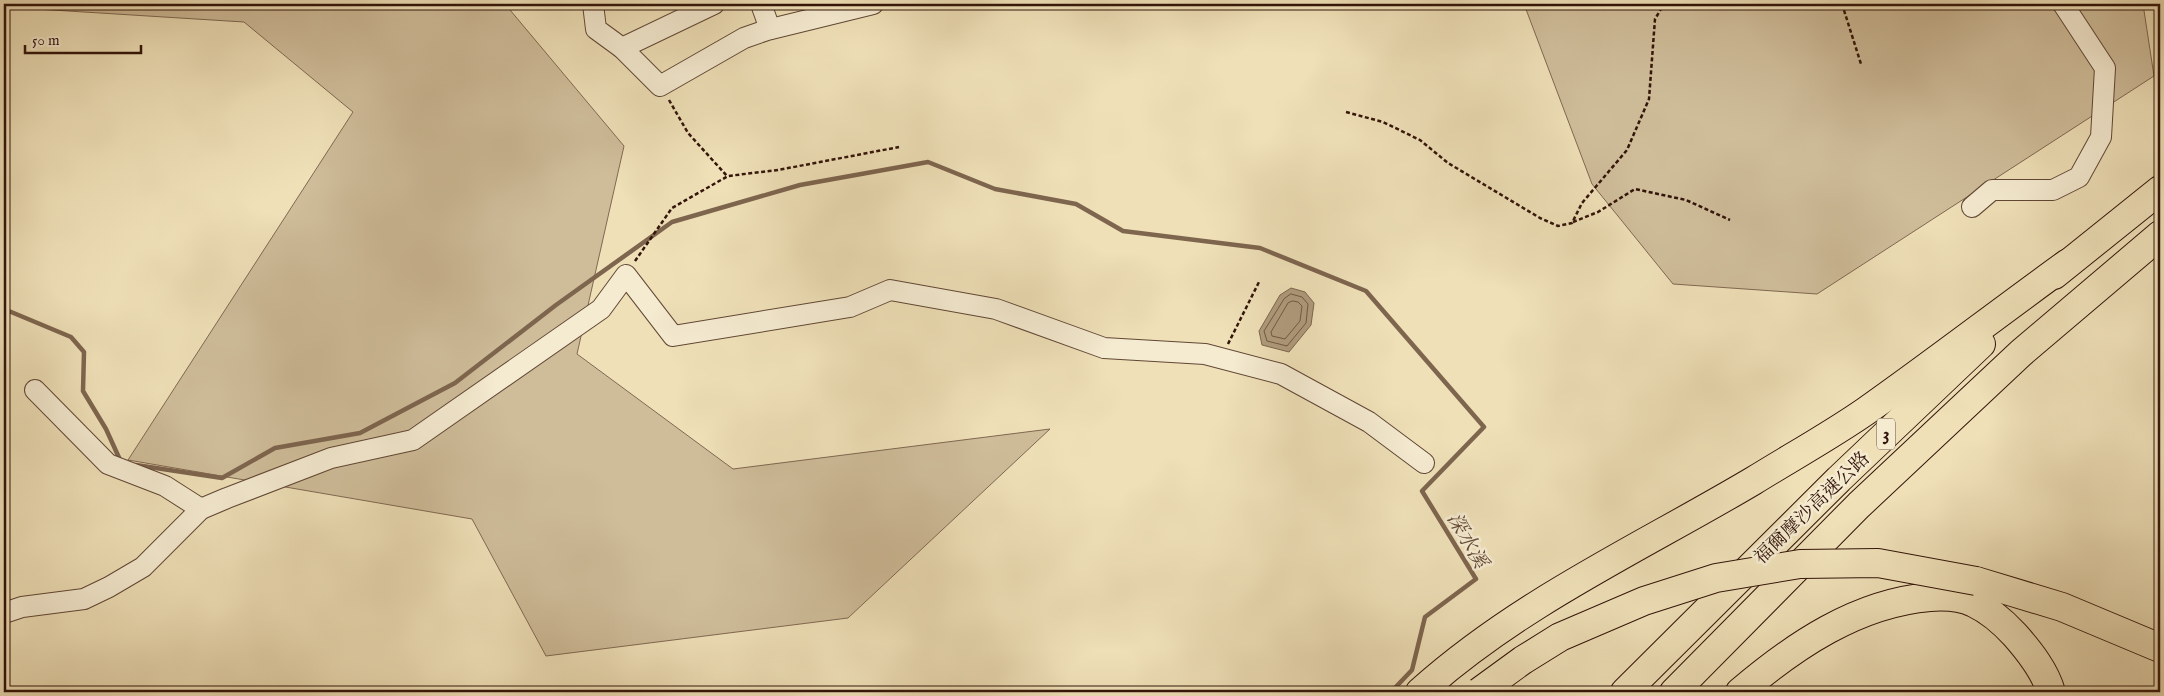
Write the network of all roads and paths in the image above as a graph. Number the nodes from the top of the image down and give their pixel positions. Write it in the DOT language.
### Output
graph roads {
  1 [pos="714,4"];
  2 [pos="760,4"];
  3 [pos="873,4"];
  4 [pos="1664,4"];
  5 [pos="1842,4"];
  6 [pos="2063,4"];
  7 [pos="598,6"];
  8 [pos="770,29"];
  9 [pos="622,48"];
  10 [pos="1861,64"];
  11 [pos="660,86"];
  12 [pos="1346,112"];
  13 [pos="899,147"];
  14 [pos="728,176"];
  15 [pos="2160,190"];
  16 [pos="1972,207"];
  17 [pos="1730,220"];
  18 [pos="1572,223"];
  19 [pos="2160,235"];
  20 [pos="2068,263"];
  21 [pos="626,275"];
  22 [pos="1260,280"];
  23 [pos="1219,357"];
  24 [pos="35,390"];
  25 [pos="1424,463"];
  26 [pos="201,510"];
  27 [pos="4,613"];
  28 [pos="2160,648"];
  29 [pos="1420,692"];
  30 [pos="1479,692"];
  31 [pos="1624,692"];
  32 [pos="1674,692"];
  33 [pos="1740,692"];
  34 [pos="2051,692"];
  1 -- 9 [label="lane"];
  2 -- 8 [label="lane"];
  3 -- 8 [label="lane"];
  4 -- 18 [label="path"];
  5 -- 10 [label="path"];
  6 -- 16 [label="lane"];
  7 -- 9 [label="lane"];
  8 -- 11 [label="lane"];
  9 -- 11 [label="lane"];
  11 -- 14 [label="path"];
  12 -- 18 [label="path"];
  13 -- 14 [label="path"];
  14 -- 21 [label="path"];
  15 -- 20 [label="highway, 福爾摩沙高速公路 / 3"];
  17 -- 18 [label="path"];
  19 -- 32 [label="highway, 福爾摩沙高速公路 / 3"];
  20 -- 29 [label="highway"];
  20 -- 31 [label="highway, 福爾摩沙高速公路 / 3"];
  21 -- 23 [label="lane"];
  21 -- 26 [label="lane"];
  22 -- 23 [label="path"];
  23 -- 25 [label="lane"];
  24 -- 26 [label="lane"];
  26 -- 27 [label="lane"];
  28 -- 30 [label="highway, bridge"];
  33 -- 34 [label="highway"];
}
